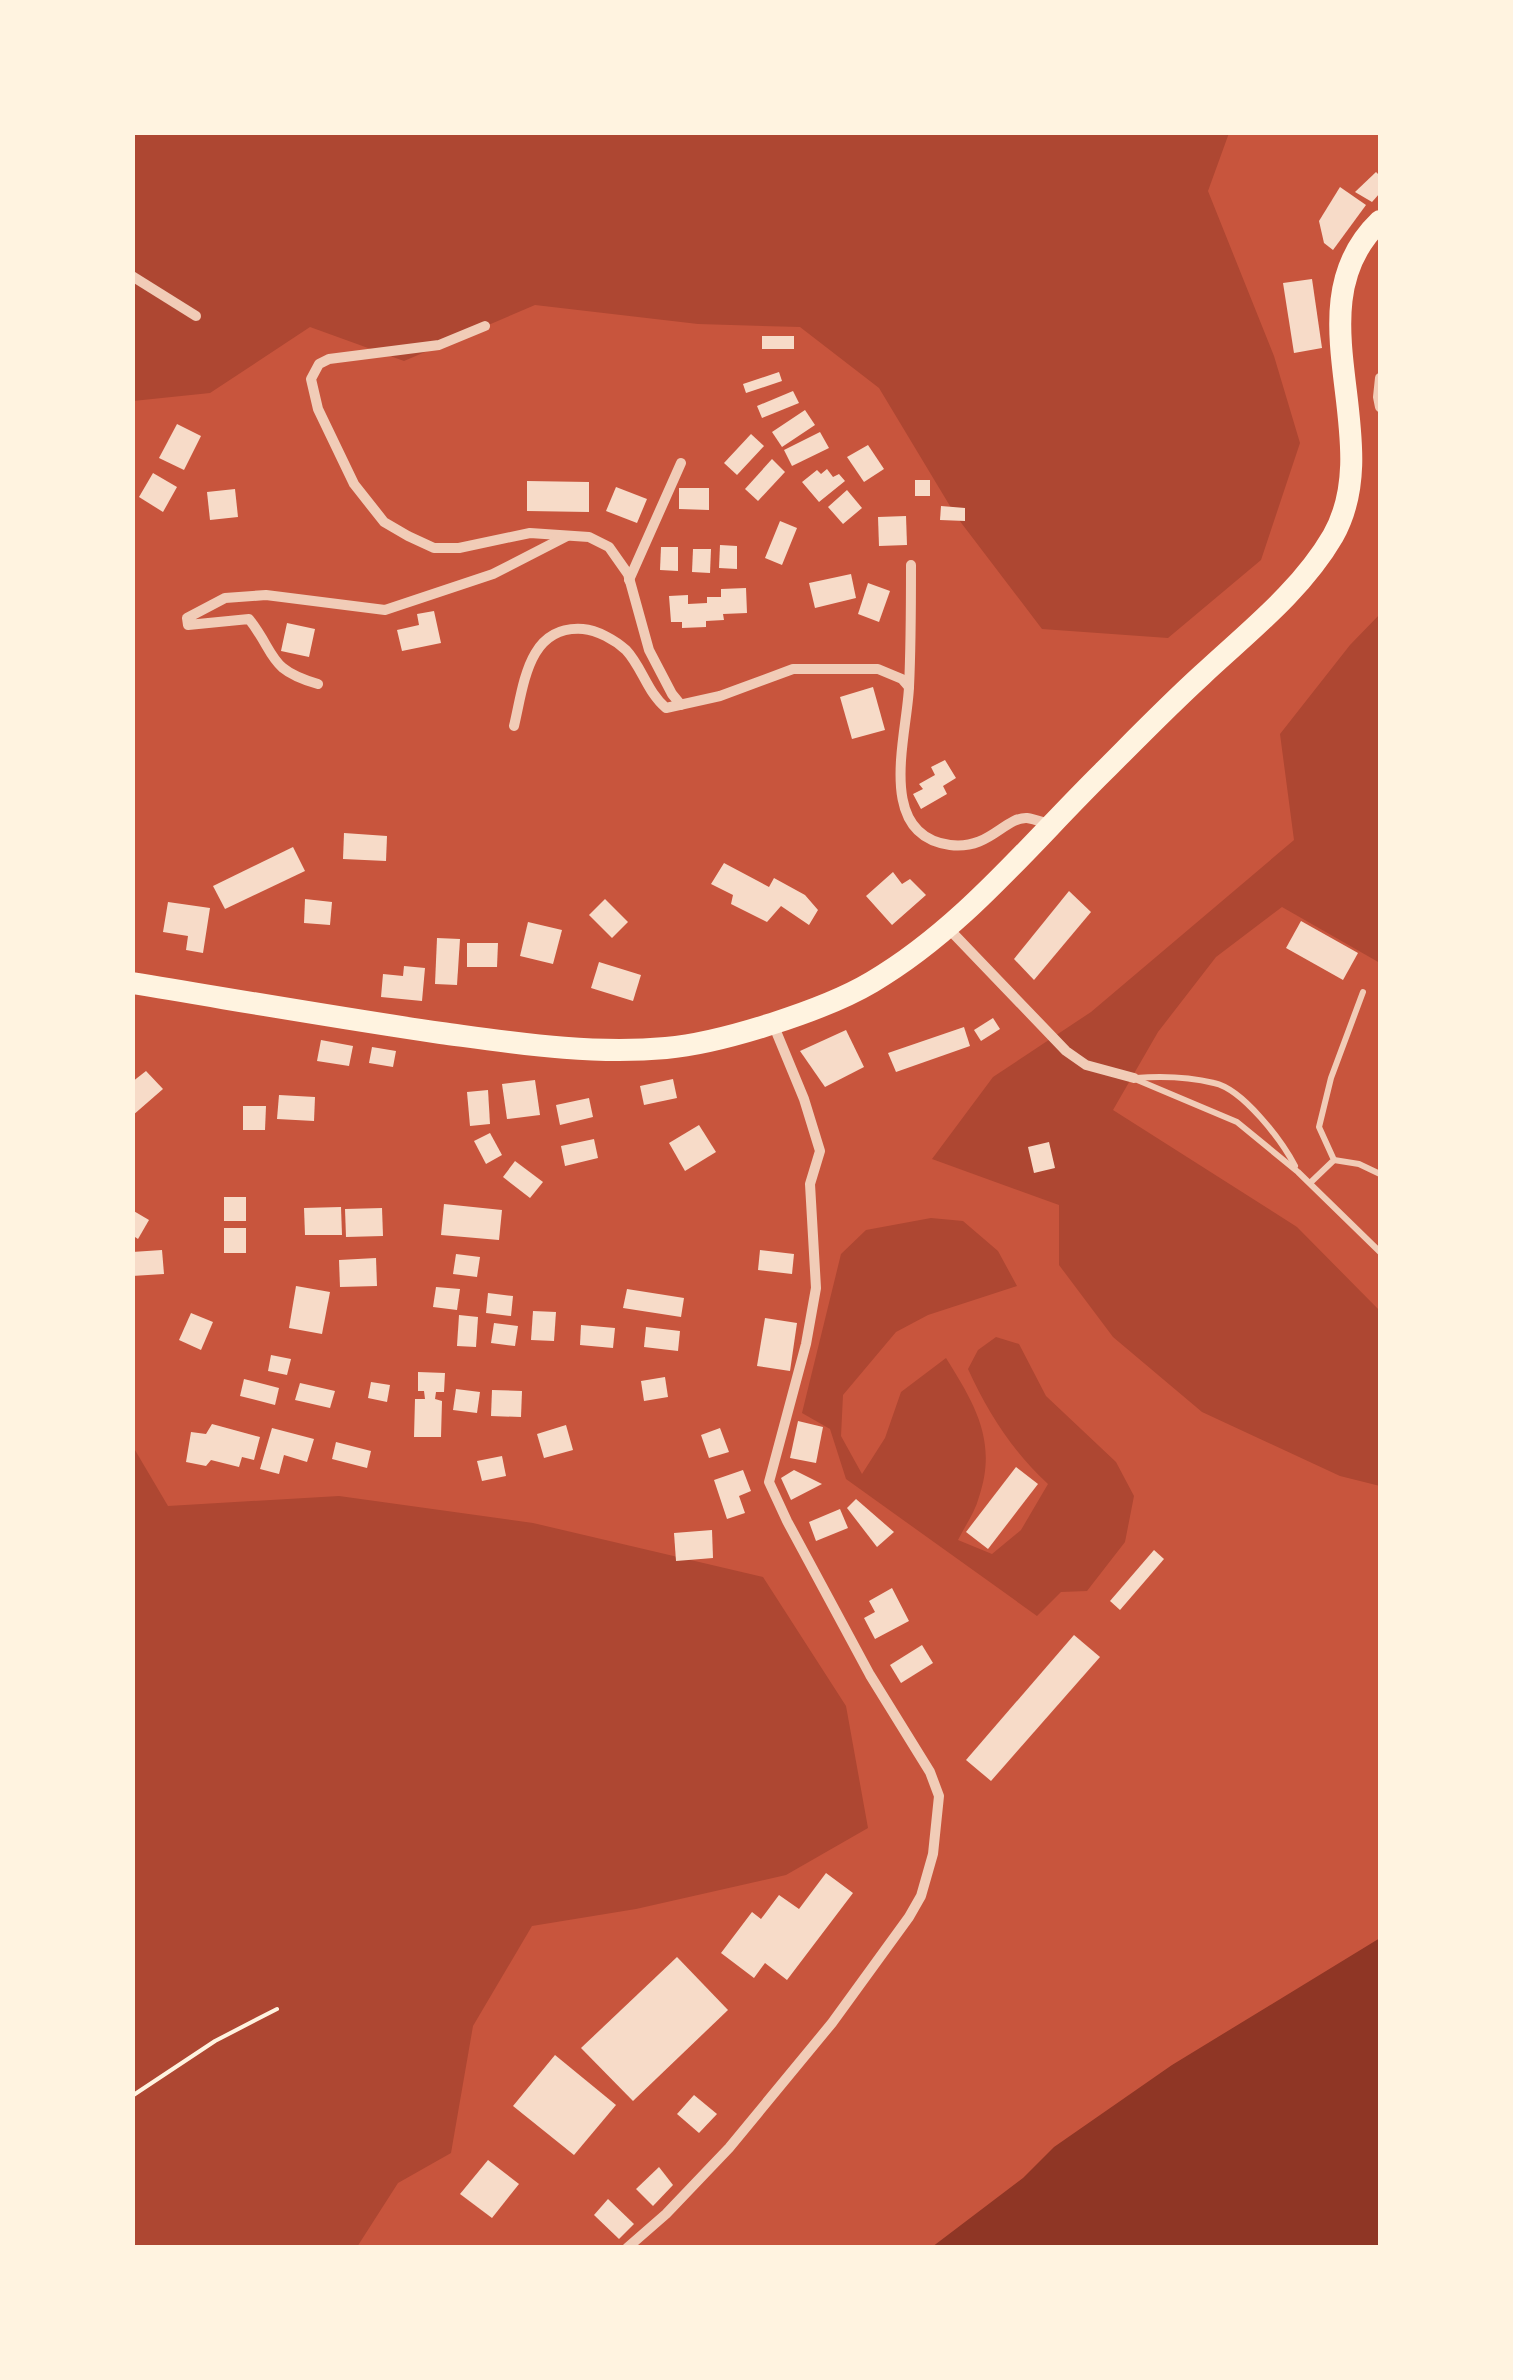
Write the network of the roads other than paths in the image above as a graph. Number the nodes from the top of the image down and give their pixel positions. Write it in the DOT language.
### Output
graph roads {
  1 [pos="1380,220"];
  2 [pos="132,276"];
  3 [pos="196,316"];
  4 [pos="485,326"];
  5 [pos="1380,378"];
  6 [pos="1380,406"];
  7 [pos="680,463"];
  8 [pos="568,535"];
  9 [pos="911,564"];
  10 [pos="630,580"];
  11 [pos="318,684"];
  12 [pos="910,688"];
  13 [pos="681,706"];
  14 [pos="514,726"];
  15 [pos="1050,825"];
  16 [pos="948,928"];
  17 [pos="132,983"];
  18 [pos="1363,992"];
  19 [pos="772,1022"];
  20 [pos="1134,1078"];
  21 [pos="1334,1160"];
  22 [pos="1298,1172"];
  23 [pos="1380,1174"];
  24 [pos="1310,1184"];
  25 [pos="1380,1252"];
  26 [pos="627,2248"];
  1 -- 15 [label="highway"];
  2 -- 3 [label="street"];
  4 -- 8 [label="street"];
  5 -- 6 [label="street"];
  7 -- 10 [label="street"];
  8 -- 10 [label="street"];
  8 -- 11 [label="street"];
  9 -- 12 [label="street"];
  10 -- 13 [label="street"];
  12 -- 13 [label="street"];
  12 -- 15 [label="street"];
  13 -- 14 [label="street"];
  15 -- 16 [label="highway"];
  16 -- 19 [label="highway"];
  16 -- 20 [label="street"];
  17 -- 19 [label="highway"];
  18 -- 21 [label="lane"];
  19 -- 26 [label="street"];
  20 -- 22 [label="lane"];
  20 -- 22 [label="lane"];
  21 -- 23 [label="lane"];
  21 -- 24 [label="lane"];
  22 -- 24 [label="lane"];
  24 -- 25 [label="lane"];
}
